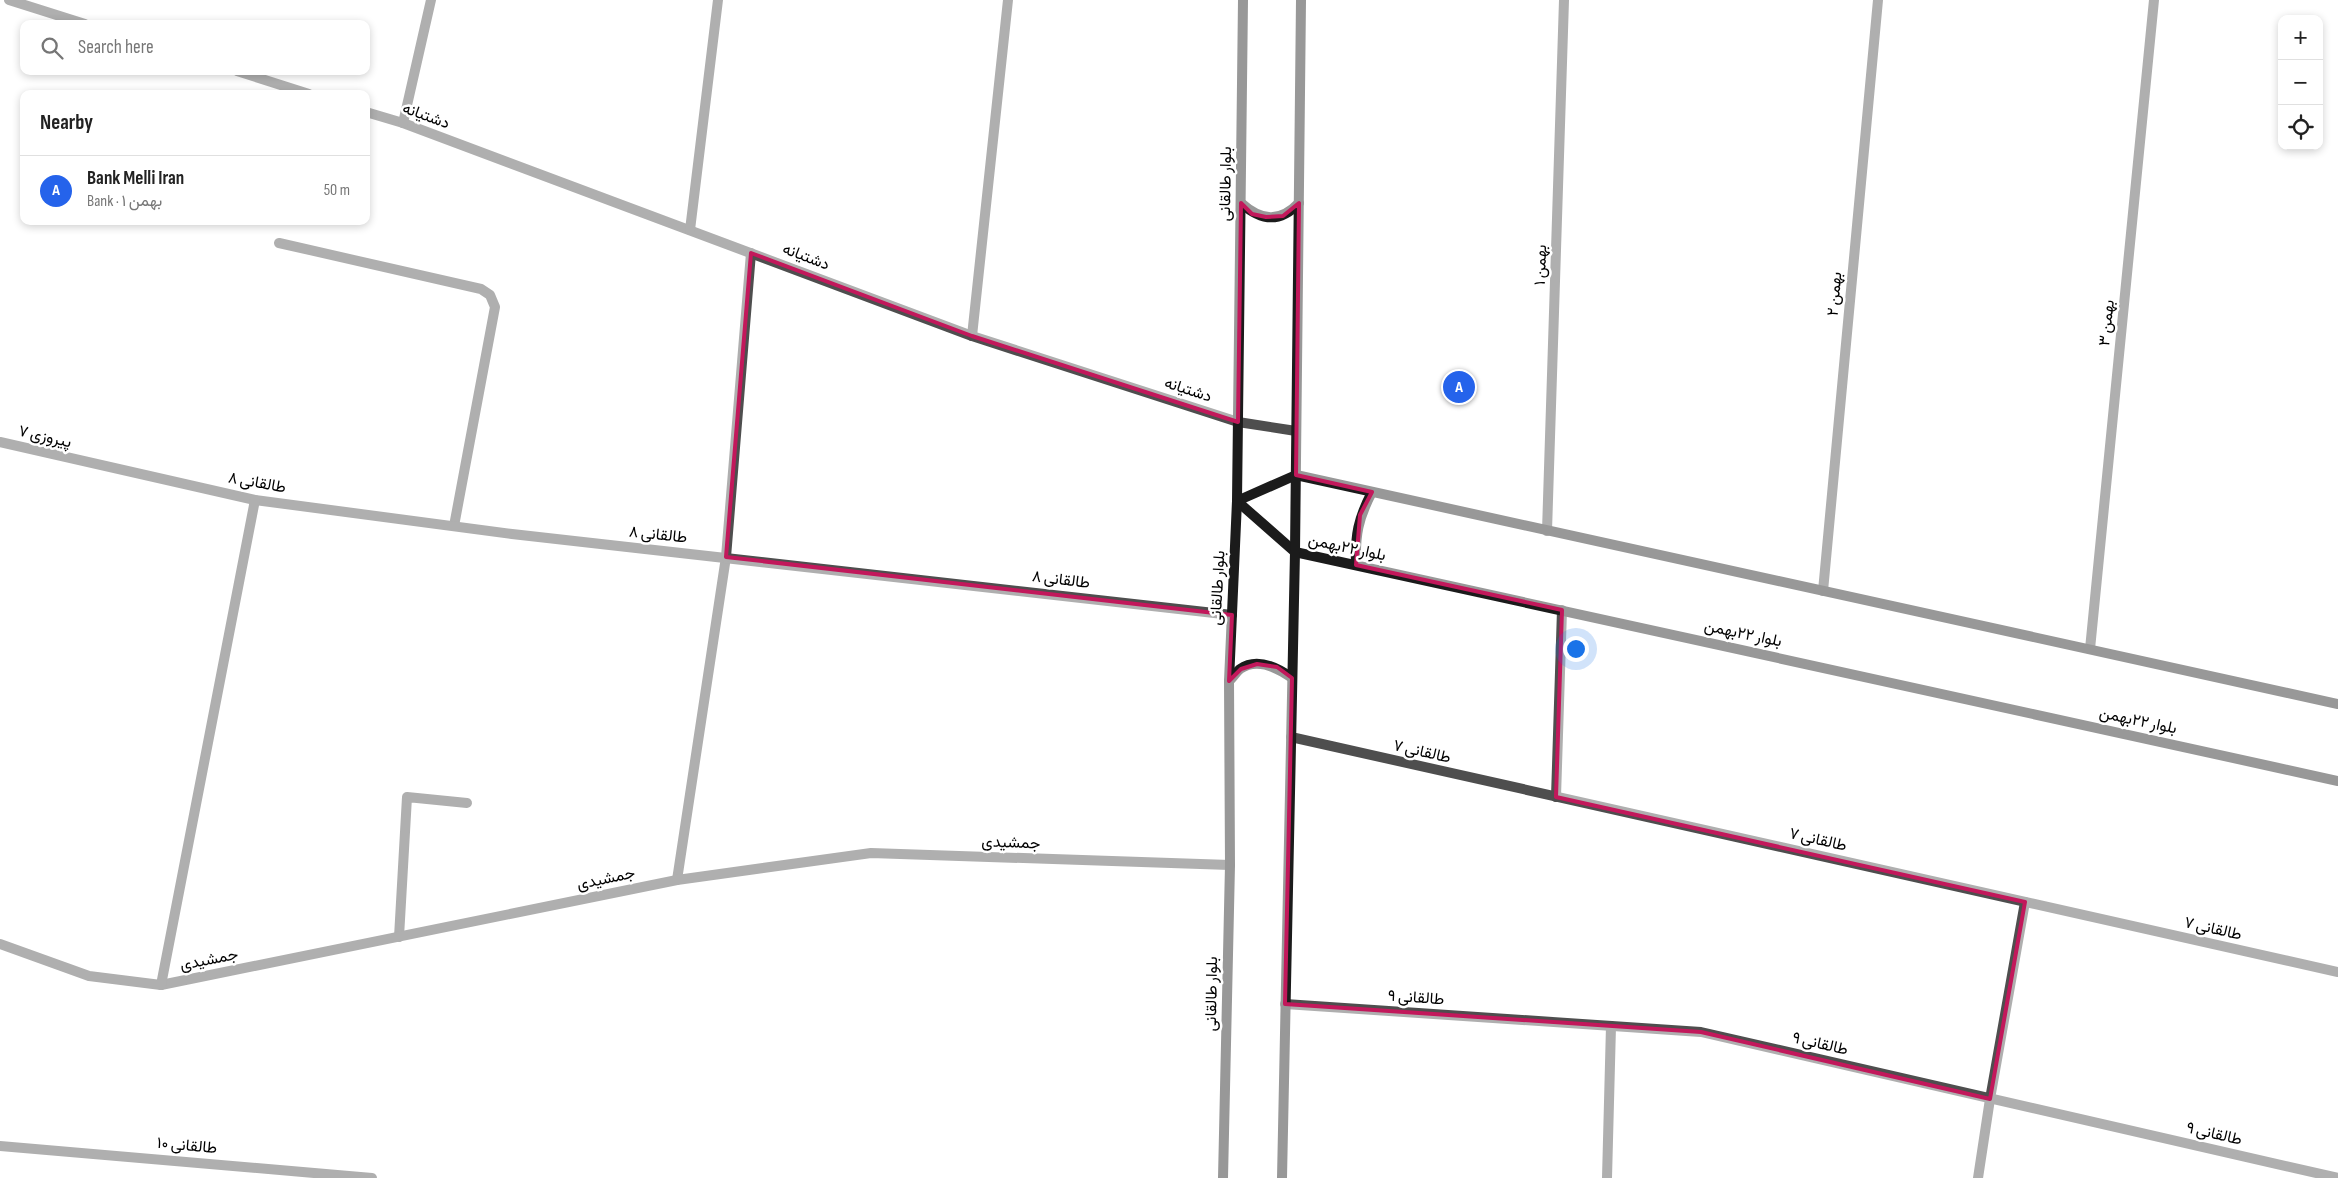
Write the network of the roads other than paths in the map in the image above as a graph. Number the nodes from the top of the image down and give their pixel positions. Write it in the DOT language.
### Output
graph roads {
  1 [pos="9,0"];
  2 [pos="431,0"];
  3 [pos="718,0"];
  4 [pos="1008,0"];
  5 [pos="1243,0"];
  6 [pos="1302,0"];
  7 [pos="1564,0"];
  8 [pos="1878,0"];
  9 [pos="2154,0"];
  10 [pos="72,20"];
  11 [pos="250,75"];
  12 [pos="296,90"];
  13 [pos="370,113"];
  14 [pos="403,123"];
  15 [pos="1241,203"];
  16 [pos="1299,203"];
  17 [pos="690,230"];
  18 [pos="279,243"];
  19 [pos="751,253"];
  20 [pos="972,336"];
  21 [pos="1238,422"];
  22 [pos="1296,431"];
  23 [pos="0,442"];
  24 [pos="84,461"];
  25 [pos="1296,476"];
  26 [pos="1372,492"];
  27 [pos="255,500"];
  28 [pos="1237,500"];
  29 [pos="454,526"];
  30 [pos="1547,531"];
  31 [pos="1295,552"];
  32 [pos="726,557"];
  33 [pos="1356,565"];
  34 [pos="1823,591"];
  35 [pos="1562,610"];
  36 [pos="1232,615"];
  37 [pos="2090,649"];
  38 [pos="1292,678"];
  39 [pos="1229,682"];
  40 [pos="2338,704"];
  41 [pos="1291,737"];
  42 [pos="2338,781"];
  43 [pos="1556,797"];
  44 [pos="468,803"];
  45 [pos="1230,865"];
  46 [pos="677,880"];
  47 [pos="2026,902"];
  48 [pos="399,937"];
  49 [pos="0,944"];
  50 [pos="2338,972"];
  51 [pos="161,985"];
  52 [pos="1285,1004"];
  53 [pos="1611,1026"];
  54 [pos="1990,1098"];
  55 [pos="0,1146"];
  56 [pos="307,1175"];
  57 [pos="372,1178"];
  58 [pos="1224,1178"];
  59 [pos="1282,1178"];
  60 [pos="1607,1178"];
  61 [pos="1978,1178"];
  62 [pos="2338,1178"];
  1 -- 10 [label="street"];
  2 -- 14 [label="street"];
  3 -- 17 [label="street"];
  4 -- 20 [label="street"];
  5 -- 15 [label="main road, بلوار طالقانی"];
  6 -- 16 [label="main road"];
  7 -- 30 [label="street, بهمن ۱"];
  8 -- 34 [label="street, بهمن ۲"];
  9 -- 37 [label="street, بهمن ۳"];
  11 -- 12 [label="street"];
  13 -- 14 [label="street, دشتیانه"];
  14 -- 17 [label="street, دشتیانه"];
  15 -- 16 [label="main road"];
  15 -- 21 [label="main road, بلوار طالقانی"];
  16 -- 22 [label="main road"];
  17 -- 19 [label="street, دشتیانه"];
  18 -- 29 [label="street"];
  19 -- 20 [label="street, دشتیانه"];
  19 -- 32 [label="street"];
  20 -- 21 [label="street, دشتیانه"];
  21 -- 22 [label="street, دشتیانه"];
  21 -- 28 [label="main road, بلوار طالقانی"];
  22 -- 25 [label="main road"];
  23 -- 24 [label="street, پیروزی ۷"];
  24 -- 27 [label="street, طالقانی ۸"];
  25 -- 26 [label="main road"];
  25 -- 28 [label="main road"];
  25 -- 31 [label="main road"];
  26 -- 30 [label="main road"];
  26 -- 33 [label="main road"];
  27 -- 29 [label="street, طالقانی ۸"];
  27 -- 51 [label="street"];
  28 -- 31 [label="main road, بلوار ۲۲بهمن"];
  28 -- 36 [label="main road, بلوار طالقانی"];
  29 -- 32 [label="street, طالقانی ۸"];
  30 -- 34 [label="main road"];
  31 -- 33 [label="main road, بلوار ۲۲بهمن"];
  31 -- 38 [label="main road"];
  32 -- 36 [label="street, طالقانی ۸"];
  32 -- 46 [label="street"];
  33 -- 35 [label="main road, بلوار ۲۲بهمن"];
  34 -- 37 [label="main road"];
  35 -- 42 [label="main road, بلوار ۲۲بهمن"];
  35 -- 43 [label="street"];
  36 -- 39 [label="main road, بلوار طالقانی"];
  37 -- 40 [label="main road"];
  38 -- 39 [label="main road"];
  38 -- 41 [label="main road"];
  39 -- 45 [label="main road, بلوار طالقانی"];
  41 -- 43 [label="street, طالقانی ۷"];
  41 -- 52 [label="main road"];
  43 -- 47 [label="street, طالقانی ۷"];
  44 -- 48 [label="street"];
  45 -- 46 [label="street, جمشیدی"];
  45 -- 58 [label="main road, بلوار طالقانی"];
  46 -- 48 [label="street, جمشیدی"];
  47 -- 50 [label="street, طالقانی ۷"];
  47 -- 54 [label="street"];
  48 -- 51 [label="street, جمشیدی"];
  49 -- 51 [label="street, جمشیدی"];
  52 -- 53 [label="street, طالقانی ۹"];
  52 -- 59 [label="main road"];
  53 -- 54 [label="street, طالقانی ۹"];
  53 -- 60 [label="street"];
  54 -- 61 [label="street"];
  54 -- 62 [label="street, طالقانی ۹"];
  55 -- 56 [label="street, طالقانی ۱۰"];
  56 -- 57 [label="street, طالقانی ۱۰"];
}
